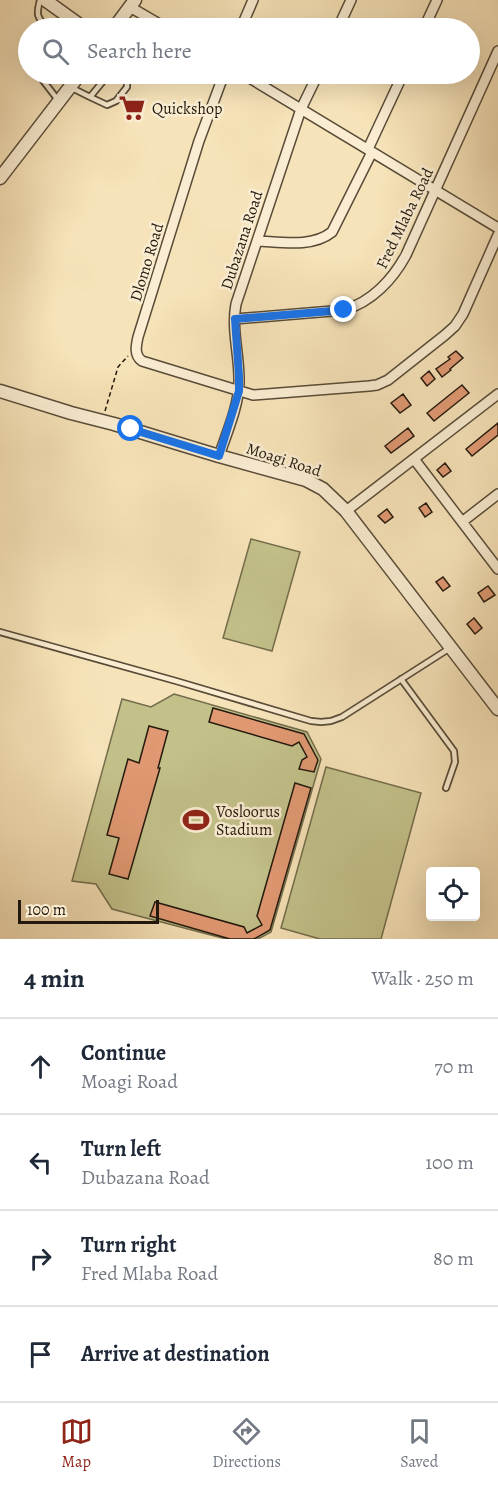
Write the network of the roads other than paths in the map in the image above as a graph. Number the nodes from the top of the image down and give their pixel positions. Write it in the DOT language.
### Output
graph roads {
  1 [pos="39,0"];
  2 [pos="45,0"];
  3 [pos="253,0"];
  4 [pos="351,0"];
  5 [pos="437,0"];
  6 [pos="132,4"];
  7 [pos="38,18"];
  8 [pos="61,18"];
  9 [pos="122,18"];
  10 [pos="152,18"];
  11 [pos="245,18"];
  12 [pos="343,18"];
  13 [pos="429,18"];
  14 [pos="498,51"];
  15 [pos="46,84"];
  16 [pos="72,84"];
  17 [pos="101,84"];
  18 [pos="127,84"];
  19 [pos="220,84"];
  20 [pos="259,84"];
  21 [pos="313,84"];
  22 [pos="399,84"];
  23 [pos="70,87"];
  24 [pos="90,97"];
  25 [pos="59,101"];
  26 [pos="301,110"];
  27 [pos="370,151"];
  28 [pos="0,178"];
  29 [pos="435,190"];
  30 [pos="498,228"];
  31 [pos="498,235"];
  32 [pos="257,241"];
  33 [pos="235,319"];
  34 [pos="0,391"];
  35 [pos="239,391"];
  36 [pos="498,394"];
  37 [pos="219,456"];
  38 [pos="414,459"];
  39 [pos="498,494"];
  40 [pos="346,511"];
  41 [pos="462,522"];
  42 [pos="498,569"];
  43 [pos="0,632"];
  44 [pos="450,648"];
  45 [pos="401,679"];
  46 [pos="498,709"];
  47 [pos="446,788"];
  1 -- 7 [label="lane"];
  2 -- 8 [label="street"];
  3 -- 11 [label="street"];
  4 -- 12 [label="street"];
  5 -- 13 [label="street"];
  6 -- 9 [label="street"];
  6 -- 10 [label="street"];
  14 -- 29 [label="street, Fred Mlaba Road"];
  15 -- 25 [label="lane"];
  16 -- 23 [label="street"];
  17 -- 24 [label="lane"];
  18 -- 24 [label="lane"];
  19 -- 35 [label="street, Dlomo Road"];
  20 -- 26 [label="street"];
  21 -- 26 [label="street, Dubazana Road"];
  22 -- 27 [label="street"];
  23 -- 24 [label="lane"];
  23 -- 25 [label="street"];
  25 -- 28 [label="street"];
  26 -- 27 [label="street"];
  26 -- 32 [label="street, Dubazana Road"];
  27 -- 29 [label="street"];
  27 -- 32 [label="street"];
  29 -- 30 [label="street"];
  29 -- 33 [label="street, Fred Mlaba Road"];
  31 -- 35 [label="street"];
  32 -- 33 [label="street, Dubazana Road"];
  33 -- 35 [label="street, Dubazana Road"];
  34 -- 37 [label="street, Moagi Road"];
  35 -- 37 [label="street, Dubazana Road"];
  36 -- 38 [label="street"];
  37 -- 40 [label="street, Moagi Road"];
  38 -- 40 [label="street"];
  38 -- 41 [label="street"];
  39 -- 41 [label="street"];
  40 -- 44 [label="street, Moagi Road"];
  41 -- 42 [label="street"];
  43 -- 45 [label="lane"];
  44 -- 45 [label="lane"];
  44 -- 46 [label="street, Moagi Road"];
  45 -- 47 [label="lane"];
}
